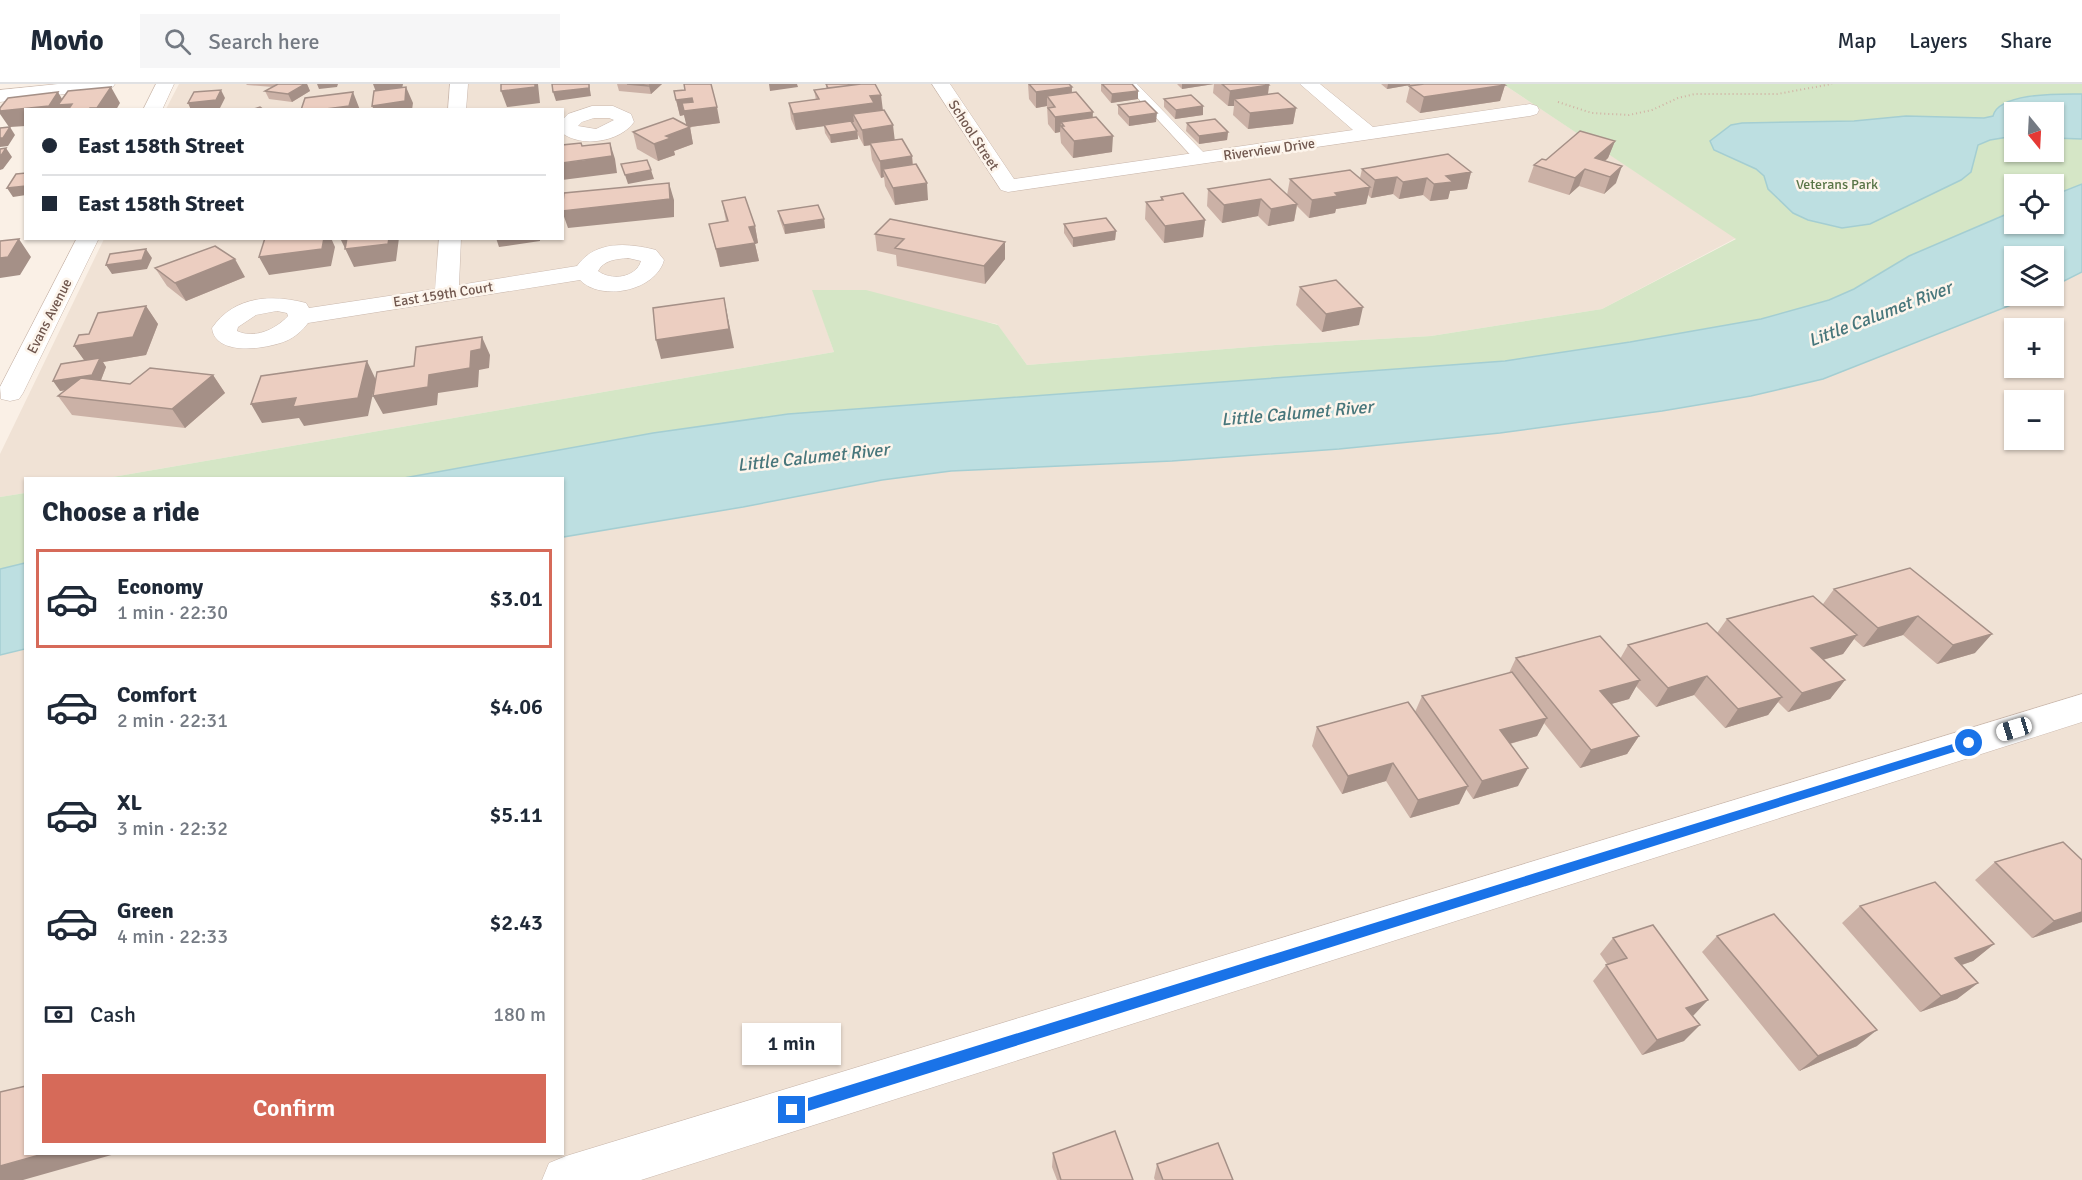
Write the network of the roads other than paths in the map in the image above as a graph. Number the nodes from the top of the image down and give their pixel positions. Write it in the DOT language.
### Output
graph roads {
  1 [pos="106,84"];
  2 [pos="165,84"];
  3 [pos="459,84"];
  4 [pos="941,84"];
  5 [pos="1131,84"];
  6 [pos="1309,84"];
  7 [pos="0,96"];
  8 [pos="153,108"];
  9 [pos="457,108"];
  10 [pos="1530,111"];
  11 [pos="1370,134"];
  12 [pos="1202,159"];
  13 [pos="1008,186"];
  14 [pos="87,240"];
  15 [pos="450,240"];
  16 [pos="586,272"];
  17 [pos="447,294"];
  18 [pos="300,316"];
  19 [pos="10,393"];
  20 [pos="2082,708"];
  21 [pos="566,1180"];
  1 -- 7 [label="street"];
  2 -- 8 [label="street"];
  3 -- 9 [label="street"];
  4 -- 13 [label="street, School Street"];
  5 -- 12 [label="lane"];
  6 -- 11 [label="street"];
  10 -- 11 [label="street, Riverview Drive"];
  11 -- 12 [label="street, Riverview Drive"];
  12 -- 13 [label="street, Riverview Drive"];
  14 -- 19 [label="street, Evans Avenue"];
  15 -- 17 [label="street"];
  16 -- 17 [label="street, East 159th Court"];
  17 -- 18 [label="street, East 159th Court"];
  20 -- 21 [label="street"];
}
